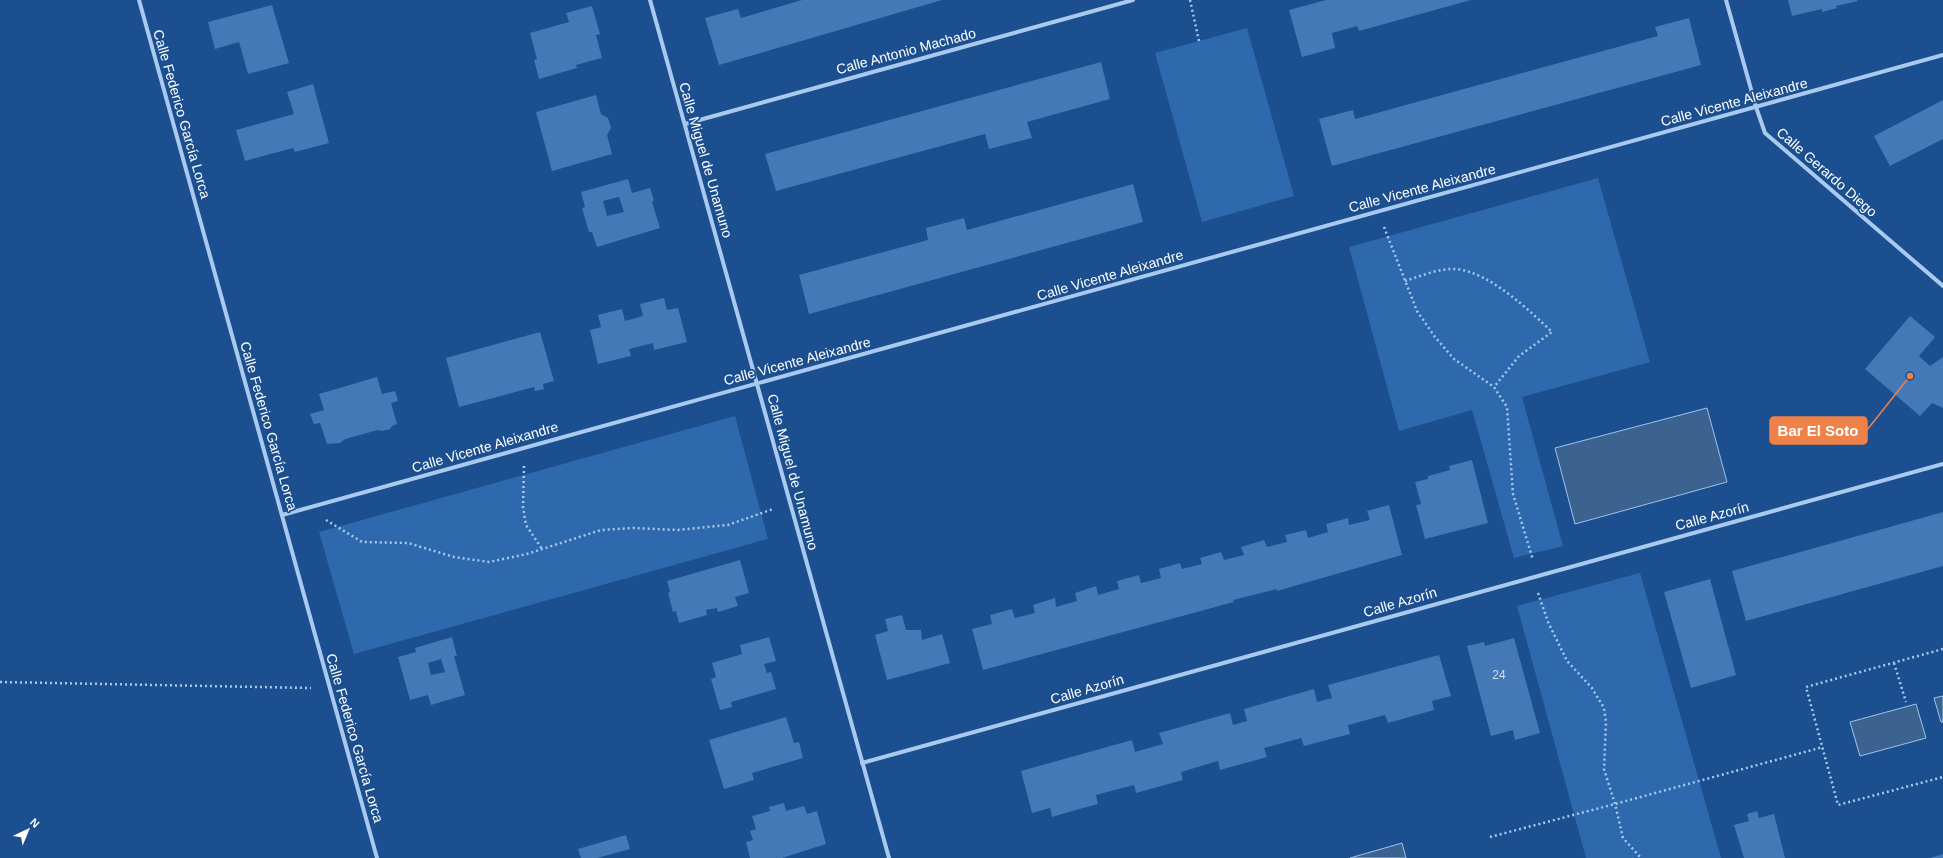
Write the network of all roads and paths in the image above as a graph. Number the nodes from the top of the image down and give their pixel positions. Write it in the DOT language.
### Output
graph roads {
  1 [pos="139,0"];
  2 [pos="650,0"];
  3 [pos="1133,0"];
  4 [pos="1190,0"];
  5 [pos="1726,0"];
  6 [pos="1199,41"];
  7 [pos="1943,55"];
  8 [pos="1756,107"];
  9 [pos="684,124"];
  10 [pos="1378,212"];
  11 [pos="1405,281"];
  12 [pos="1943,286"];
  13 [pos="757,384"];
  14 [pos="1494,387"];
  15 [pos="524,448"];
  16 [pos="1943,464"];
  17 [pos="790,503"];
  18 [pos="307,508"];
  19 [pos="282,515"];
  20 [pos="542,549"];
  21 [pos="1535,576"];
  22 [pos="1943,649"];
  23 [pos="1894,663"];
  24 [pos="0,682"];
  25 [pos="330,688"];
  26 [pos="1906,702"];
  27 [pos="1822,747"];
  28 [pos="862,763"];
  29 [pos="1943,777"];
  30 [pos="1615,804"];
  31 [pos="1490,837"];
  32 [pos="377,858"];
  33 [pos="889,858"];
  34 [pos="1641,858"];
  1 -- 19 [label="street, Calle Federico García Lorca"];
  2 -- 9 [label="street, Calle Miguel de Unamuno"];
  3 -- 9 [label="street, Calle Antonio Machado"];
  4 -- 6 [label="path"];
  5 -- 8 [label="street, Calle Gerardo Diego"];
  7 -- 8 [label="street, Calle Vicente Aleixandre"];
  8 -- 10 [label="street, Calle Vicente Aleixandre"];
  8 -- 12 [label="street, Calle Gerardo Diego"];
  9 -- 13 [label="street, Calle Miguel de Unamuno"];
  10 -- 11 [label="path"];
  10 -- 13 [label="street, Calle Vicente Aleixandre"];
  11 -- 14 [label="path"];
  11 -- 14 [label="path"];
  13 -- 15 [label="street, Calle Vicente Aleixandre"];
  13 -- 17 [label="street, Calle Miguel de Unamuno"];
  14 -- 21 [label="path"];
  15 -- 18 [label="street, Calle Vicente Aleixandre"];
  15 -- 20 [label="path"];
  16 -- 21 [label="street, Calle Azorín"];
  17 -- 20 [label="path"];
  17 -- 28 [label="street, Calle Miguel de Unamuno"];
  18 -- 19 [label="street, Calle Vicente Aleixandre"];
  18 -- 20 [label="path"];
  19 -- 25 [label="street, Calle Federico García Lorca"];
  21 -- 28 [label="street, Calle Azorín"];
  21 -- 30 [label="path"];
  22 -- 23 [label="path"];
  23 -- 26 [label="path"];
  23 -- 27 [label="path"];
  24 -- 25 [label="path"];
  25 -- 32 [label="street, Calle Federico García Lorca"];
  27 -- 29 [label="path"];
  27 -- 30 [label="path"];
  28 -- 33 [label="street, Calle Miguel de Unamuno"];
  30 -- 31 [label="path"];
  30 -- 34 [label="path"];
}
